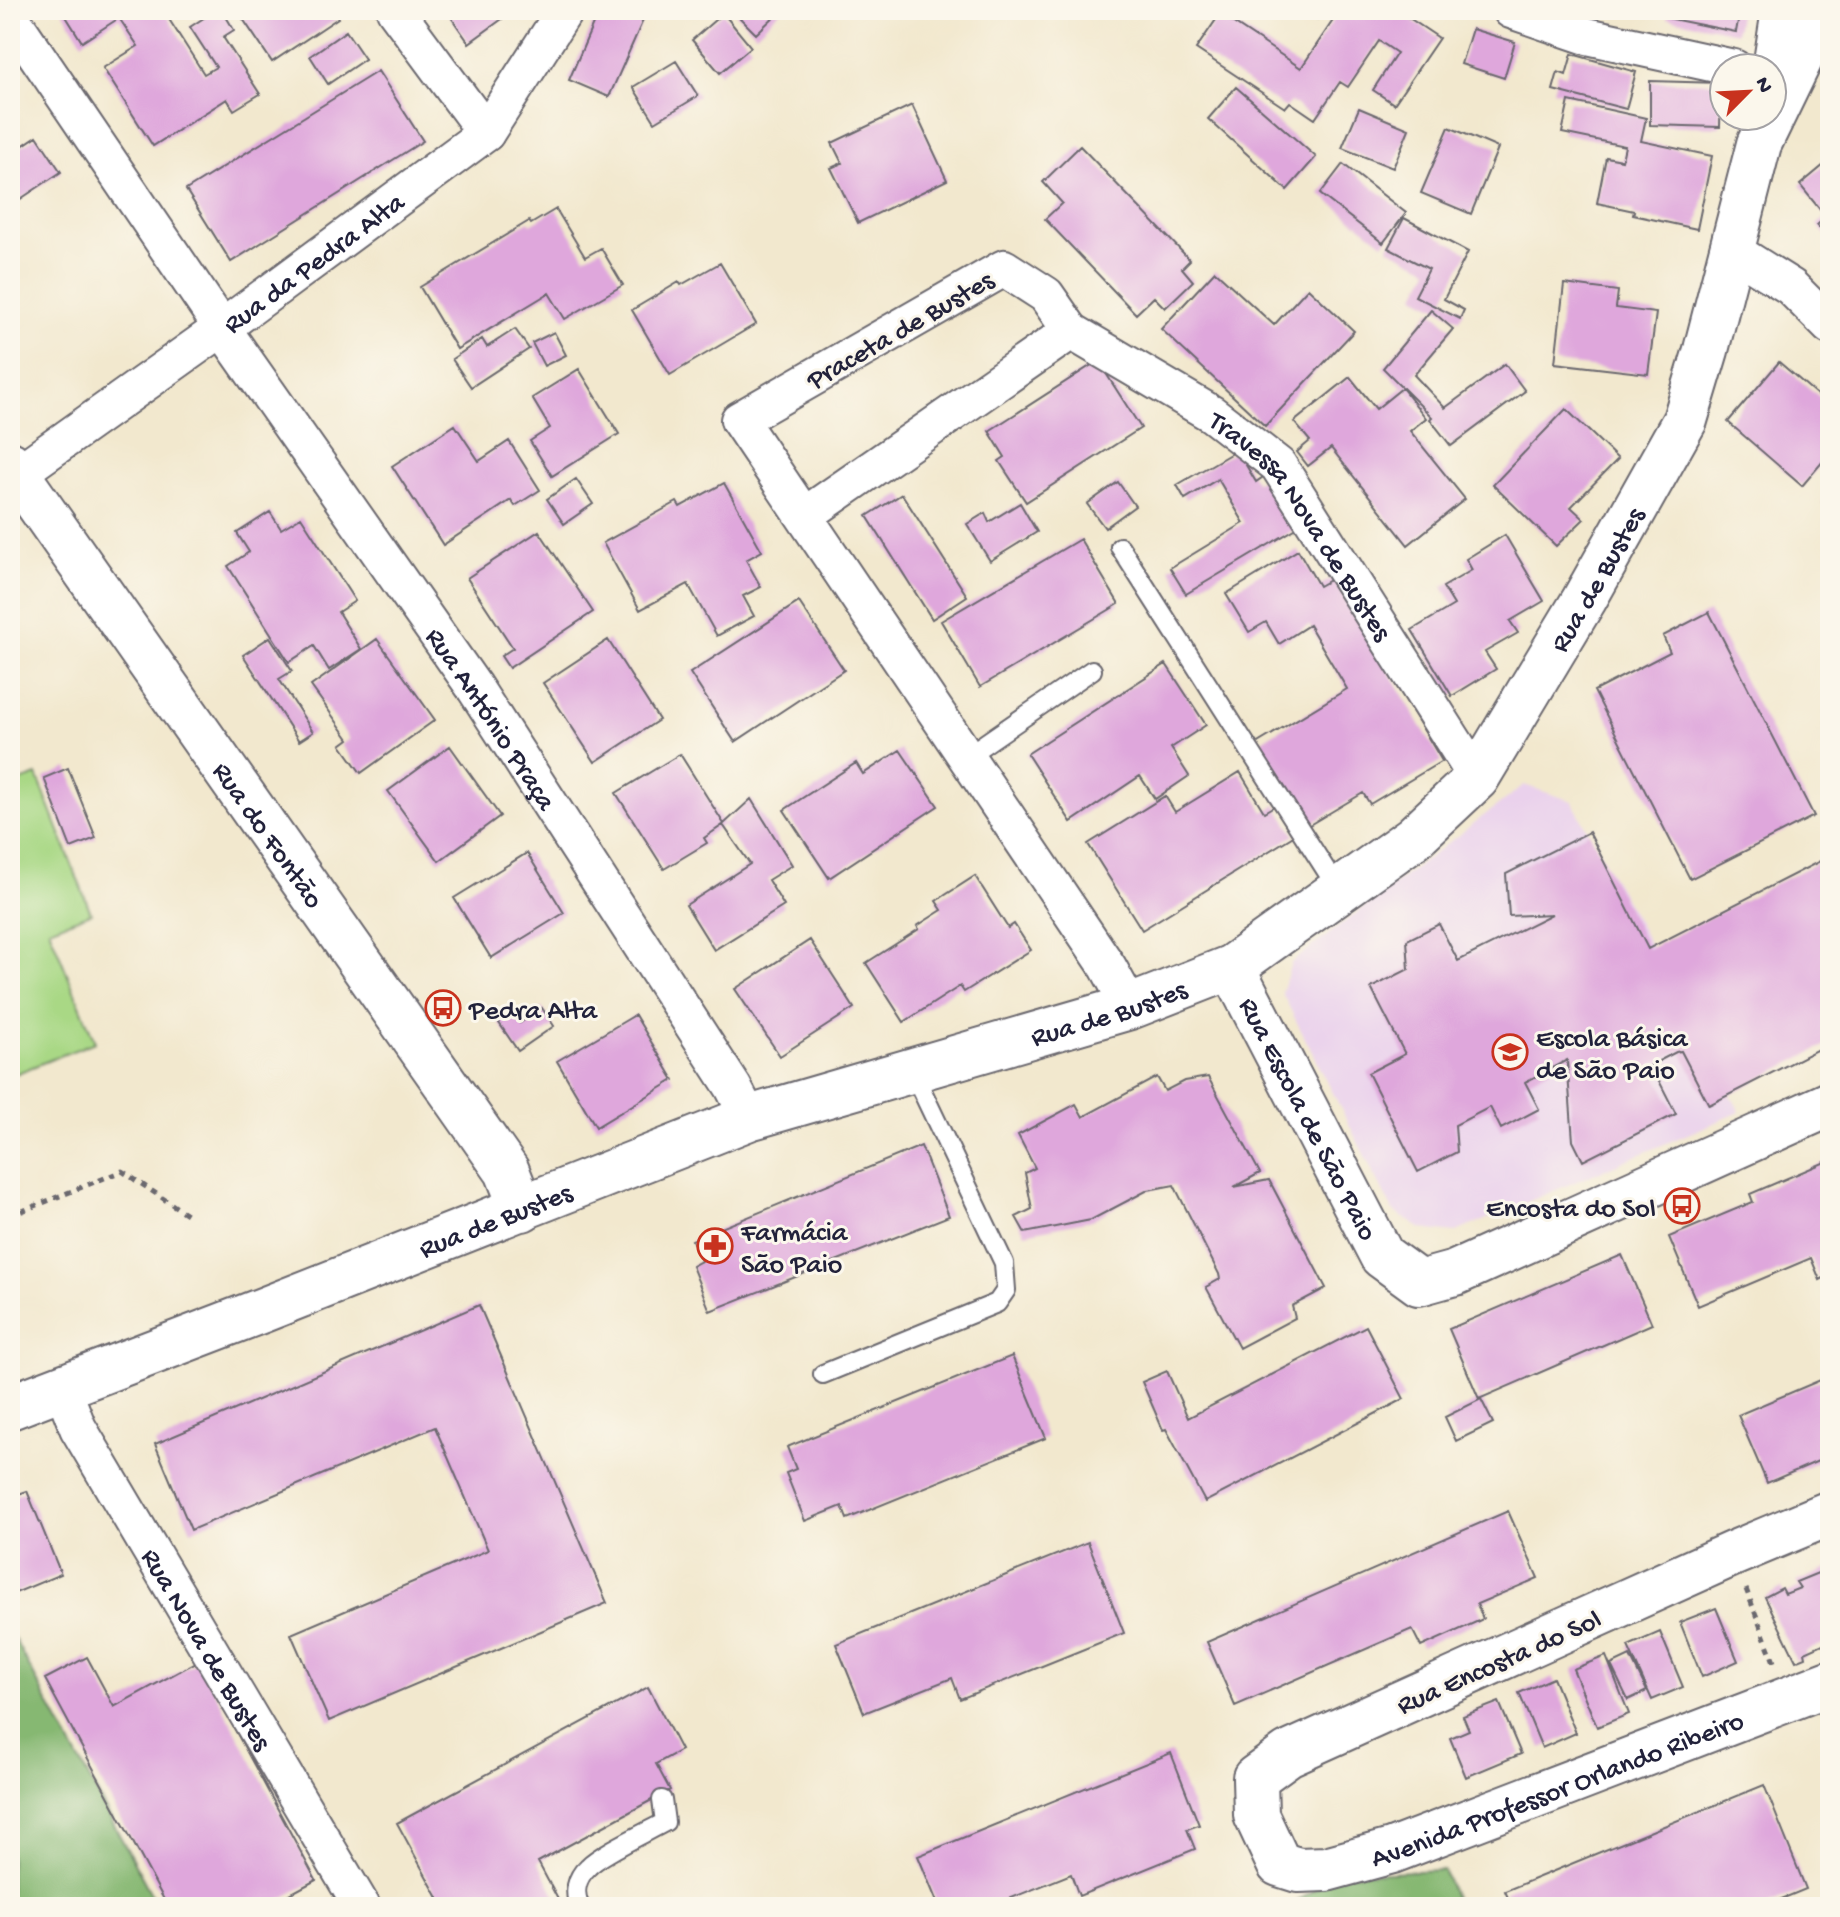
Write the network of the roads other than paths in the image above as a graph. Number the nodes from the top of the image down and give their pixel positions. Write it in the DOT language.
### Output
graph roads {
  1 [pos="12,10"];
  2 [pos="395,10"];
  3 [pos="565,10"];
  4 [pos="1511,10"];
  5 [pos="1780,10"];
  6 [pos="1824,10"];
  7 [pos="1773,52"];
  8 [pos="1708,62"];
  9 [pos="1788,79"];
  10 [pos="1761,132"];
  11 [pos="486,133"];
  12 [pos="1732,250"];
  13 [pos="1830,326"];
  14 [pos="222,328"];
  15 [pos="1071,331"];
  16 [pos="12,472"];
  17 [pos="804,516"];
  18 [pos="1120,547"];
  19 [pos="1092,670"];
  20 [pos="967,756"];
  21 [pos="1477,778"];
  22 [pos="1340,892"];
  23 [pos="1232,967"];
  24 [pos="1130,1007"];
  25 [pos="912,1070"];
  26 [pos="1830,1104"];
  27 [pos="749,1118"];
  28 [pos="522,1209"];
  29 [pos="823,1374"];
  30 [pos="62,1387"];
  31 [pos="10,1407"];
  32 [pos="1830,1513"];
  33 [pos="1830,1683"];
  34 [pos="662,1800"];
  35 [pos="1279,1864"];
  36 [pos="362,1907"];
  37 [pos="580,1907"];
  1 -- 14 [label="street, Rua António Praça"];
  2 -- 11 [label="street"];
  3 -- 11 [label="street, Rua da Pedra Alta"];
  4 -- 8 [label="street"];
  5 -- 7 [label="street"];
  6 -- 9 [label="main road, Rua de Bustes"];
  10 -- 12 [label="main road, Rua de Bustes"];
  11 -- 14 [label="street, Rua da Pedra Alta"];
  12 -- 13 [label="street"];
  12 -- 21 [label="main road, Rua de Bustes"];
  14 -- 16 [label="street, Rua da Pedra Alta"];
  14 -- 27 [label="street, Rua António Praça"];
  15 -- 17 [label="street"];
  15 -- 17 [label="street, Praceta de Bustes"];
  15 -- 21 [label="street, Travessa Nova de Bustes"];
  16 -- 28 [label="main road, Rua do Fontão"];
  17 -- 20 [label="street, Praceta de Bustes"];
  18 -- 22 [label="lane"];
  19 -- 20 [label="lane"];
  20 -- 24 [label="street, Praceta de Bustes"];
  21 -- 22 [label="main road, Rua de Bustes"];
  22 -- 23 [label="main road, Rua de Bustes"];
  23 -- 24 [label="main road, Rua de Bustes"];
  23 -- 26 [label="main road, Rua Escola de São Paio"];
  24 -- 25 [label="main road, Rua de Bustes"];
  25 -- 27 [label="main road, Rua de Bustes"];
  25 -- 29 [label="lane"];
  27 -- 28 [label="main road, Rua de Bustes"];
  28 -- 30 [label="main road, Rua de Bustes"];
  30 -- 31 [label="main road, Rua de Bustes"];
  30 -- 36 [label="street, Rua Nova de Bustes"];
  32 -- 35 [label="main road, Rua Encosta do Sol"];
  33 -- 35 [label="main road, Avenida Professor Orlando Ribeiro"];
  34 -- 37 [label="lane"];
}
